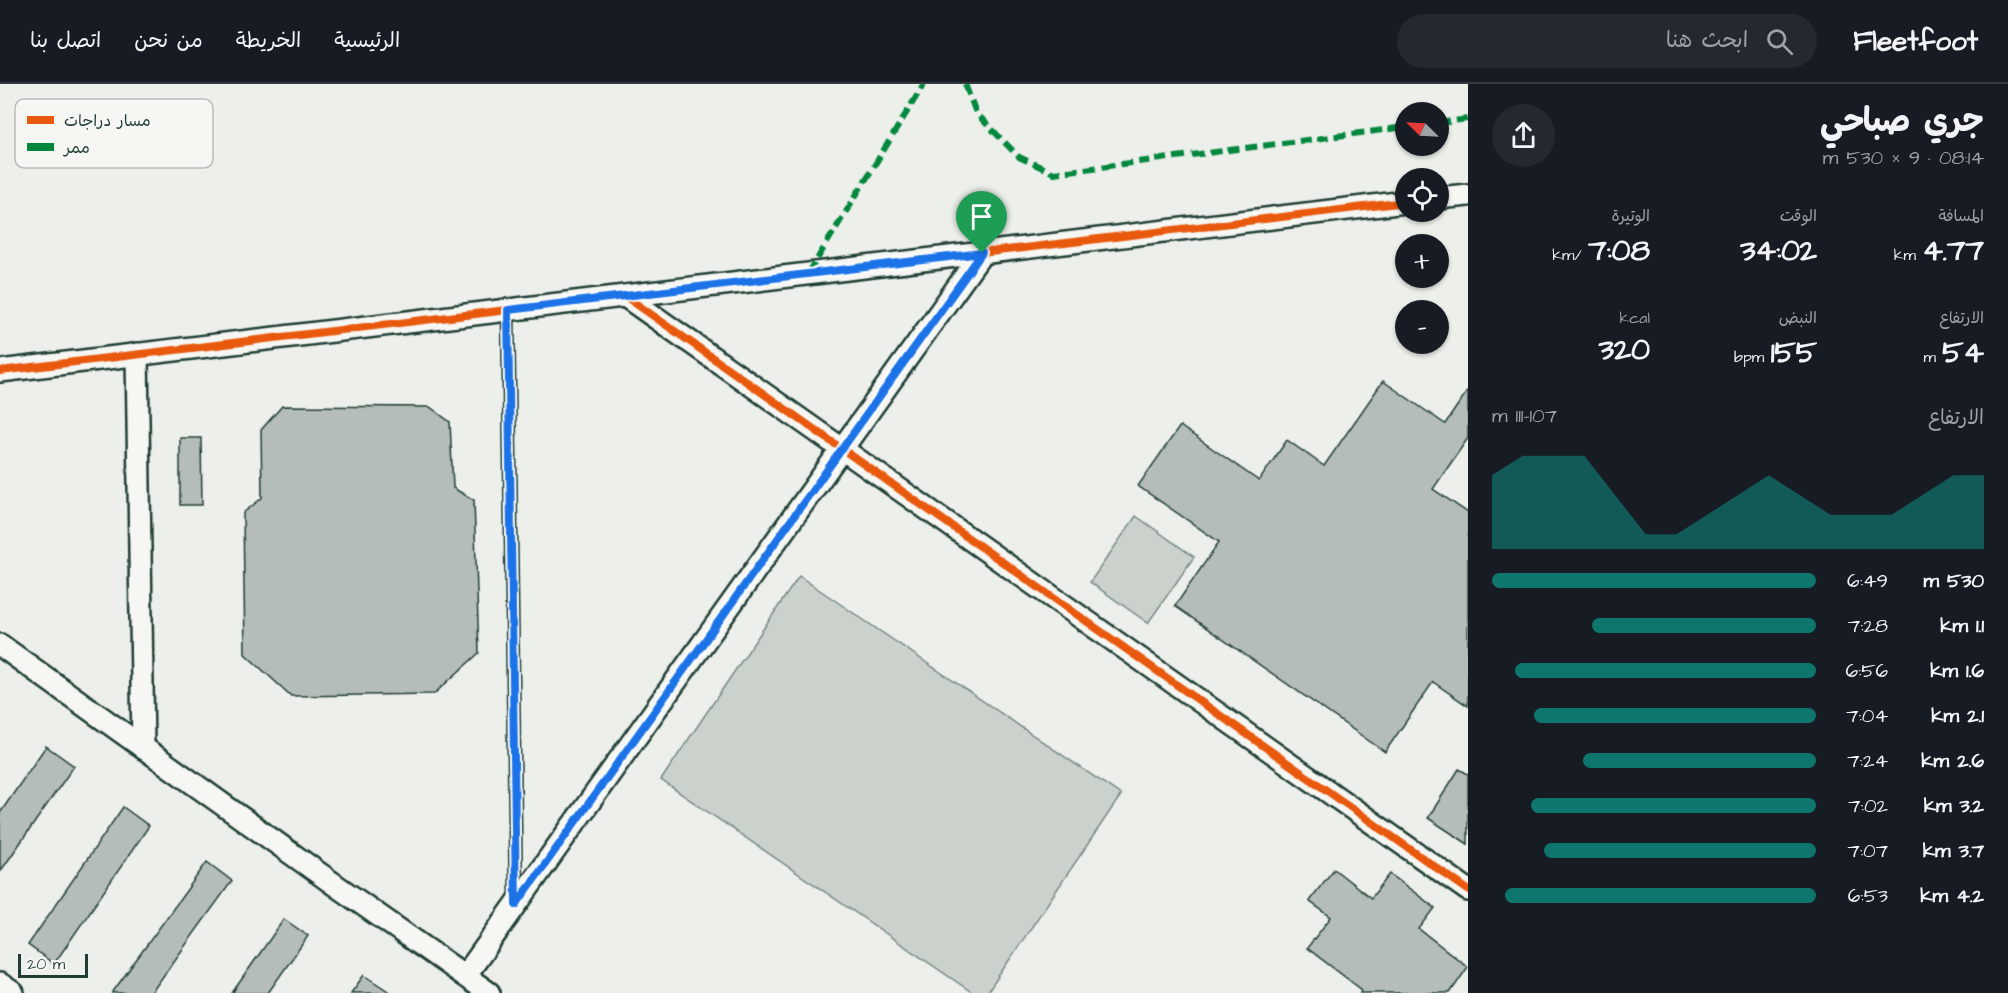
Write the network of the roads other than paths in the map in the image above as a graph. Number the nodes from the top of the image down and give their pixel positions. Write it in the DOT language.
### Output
graph roads {
  1 [pos="1468,195"];
  2 [pos="1449,197"];
  3 [pos="1395,203"];
  4 [pos="982,253"];
  5 [pos="625,296"];
  6 [pos="508,310"];
  7 [pos="138,354"];
  8 [pos="0,371"];
  9 [pos="842,449"];
  10 [pos="0,645"];
  11 [pos="143,748"];
  12 [pos="1468,890"];
  13 [pos="516,905"];
  14 [pos="465,976"];
  15 [pos="0,984"];
  16 [pos="13,993"];
  17 [pos="489,993"];
  1 -- 2 [label="street"];
  3 -- 4 [label="street"];
  4 -- 5 [label="street"];
  4 -- 9 [label="street"];
  5 -- 6 [label="street"];
  5 -- 9 [label="street"];
  6 -- 7 [label="street"];
  6 -- 13 [label="lane"];
  7 -- 8 [label="street"];
  7 -- 11 [label="street"];
  9 -- 12 [label="street"];
  9 -- 13 [label="street"];
  10 -- 11 [label="street"];
  11 -- 14 [label="street"];
  13 -- 14 [label="street"];
  14 -- 17 [label="street"];
  15 -- 16 [label="street"];
}
